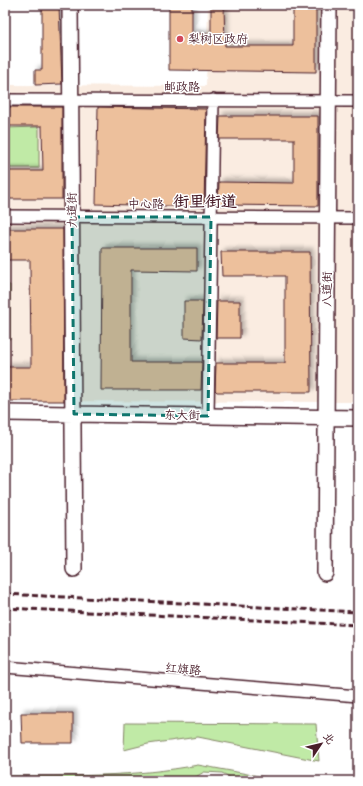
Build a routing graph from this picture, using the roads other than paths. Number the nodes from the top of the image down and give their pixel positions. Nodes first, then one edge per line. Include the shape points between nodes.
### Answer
1 (70, 5) edge
2 (329, 5) edge
3 (5, 100) edge
4 (71, 100) junction
5 (212, 100) junction
6 (328, 101) junction
7 (358, 101) edge
8 (5, 216) edge
9 (72, 217) junction
10 (211, 217) junction
11 (328, 218) junction
12 (358, 218) edge
13 (5, 413) edge
14 (74, 414) junction
15 (208, 416) junction
16 (326, 418) junction
17 (358, 418) edge
18 (74, 569) dead end
19 (325, 573) dead end
20 (5, 667) edge
21 (358, 696) edge

1 - 4 street, 九道街
2 - 6 street, 八道街
3 - 4 street, 邮政路
4 - 5 street, 邮政路
4 - 9 street, 九道街
5 - 6 street, 邮政路
5 - 10 street
6 - 7 street, 邮政路
6 - 11 street, 八道街
8 - 9 street, 中心路
9 - 10 street, 中心路
9 - 14 street, 九道街
10 - 11 street, 中心路
10 - 15 street
11 - 12 street, 中心路
11 - 16 street, 八道街
13 - 14 street, 东大街
14 - 15 street, 东大街
14 - 18 street, 九道街
15 - 16 street, 东大街
16 - 17 street, 东大街
16 - 19 street, 八道街
20 - 21 street, 红旗路

